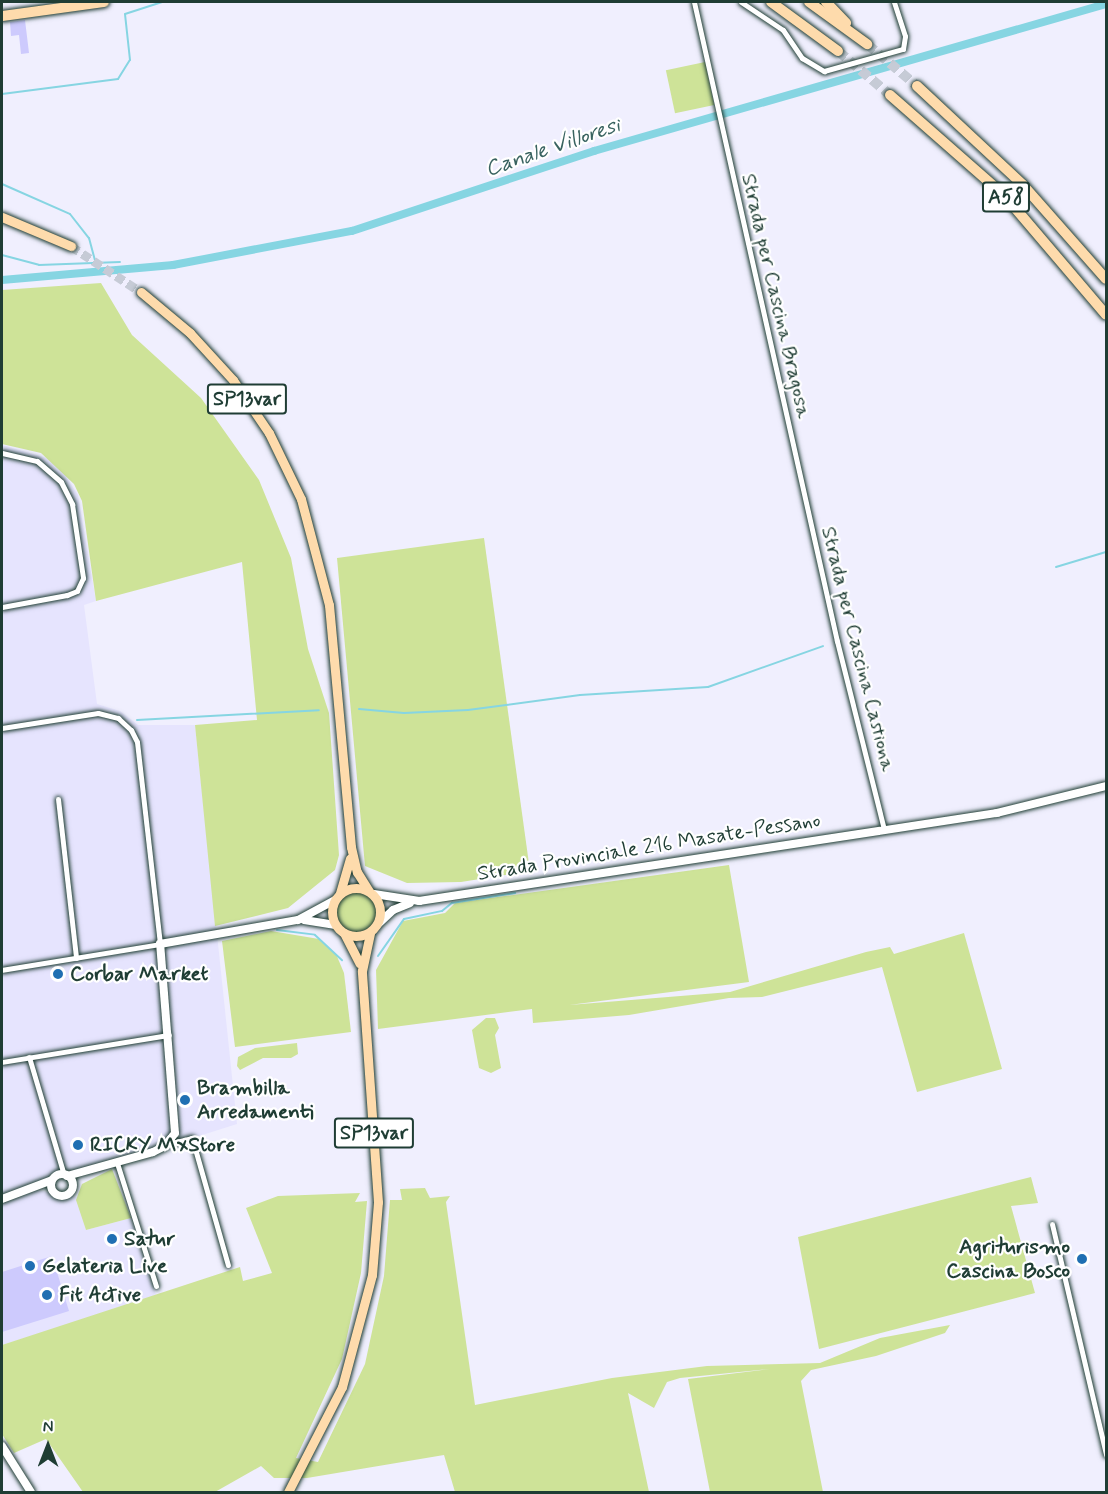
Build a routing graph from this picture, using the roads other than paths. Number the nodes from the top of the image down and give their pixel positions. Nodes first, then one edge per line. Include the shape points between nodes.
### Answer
1 (104, 2) edge
2 (694, 2) edge
3 (741, 2) edge
4 (771, 2) edge
5 (809, 2) edge
6 (825, 2) edge
7 (894, 2) edge
8 (2, 16) edge
9 (838, 51) tunnel mouth
10 (917, 86) tunnel mouth
11 (890, 95) tunnel mouth
12 (2, 218) edge
13 (71, 246) tunnel mouth
14 (1107, 279) edge
15 (141, 292) tunnel mouth
16 (1107, 315) edge
17 (2, 453) edge
18 (800, 477) joint
19 (2, 608) edge
20 (2, 728) edge
21 (1107, 786) edge
22 (58, 799) dead end
23 (884, 829) junction
24 (351, 846) junction
25 (371, 893) junction
26 (338, 896) junction
27 (419, 901) junction
28 (298, 920) junction
29 (374, 928) junction
30 (339, 929) junction
31 (160, 944) junction
32 (76, 958) junction
33 (2, 970) edge
34 (362, 971) junction
35 (169, 1035) junction
36 (28, 1057) junction
37 (2, 1062) edge
38 (168, 1144) junction
39 (117, 1163) junction
40 (59, 1165) junction
41 (87, 1172) junction
42 (66, 1175) junction
43 (53, 1178) junction
44 (72, 1186) junction
45 (29, 1190) junction
46 (54, 1193) junction
47 (2, 1199) edge
48 (1052, 1224) dead end
49 (228, 1265) dead end
50 (156, 1286) dead end
51 (2, 1446) edge
52 (1107, 1455) edge
53 (31, 1492) edge
54 (288, 1492) edge

1 - 8 highway
2 - 18 street, Strada per Cascina Bragosa
3 - 7 street via 783,30 802,58 830,70 903,49 905,36
4 - 9 highway
5 - 6 highway via 867,44
10 - 14 highway, A58 via 1016,178
11 - 16 highway, A58 via 997,188
12 - 13 main road
15 - 24 main road, SP13var via 196,339 239,388 278,449 305,508 329,605
17 - 19 street via 37,461 65,489 72,504 83,578 77,591 67,595
18 - 23 street, Strada per Cascina Castiona
20 - 31 street via 96,713 121,720 137,742
21 - 23 main road, Strada Provinciale 216 Masate-Pessano via 1017,808
22 - 32 street
23 - 27 main road, Strada Provinciale 216 Masate-Pessano
24 - 25 main road, SP13var via 357,872
24 - 26 main road, SP13var
25 - 26 main road via 354,887
25 - 27 main road
25 - 29 main road, SP13var via 381,910
26 - 28 main road
26 - 30 main road, SP13var via 332,913
27 - 29 main road via 393,910
28 - 30 main road
28 - 31 main road
29 - 30 main road via 358,936
29 - 34 main road, SP13var
30 - 34 main road, SP13var via 355,948
31 - 32 street
31 - 35 main road
32 - 33 street
34 - 54 main road, SP13var via 378,1202 372,1275 342,1387
35 - 36 street
35 - 38 main road via 177,1127
36 - 37 street
36 - 40 street
38 - 39 main road
38 - 49 street via 192,1138
39 - 41 main road
39 - 50 street
40 - 42 street
40 - 43 street
41 - 42 main road
41 - 44 main road
42 - 43 main road
42 - 44 main road
43 - 45 main road
43 - 46 main road
44 - 46 main road via 65,1195
45 - 46 main road
45 - 47 main road
48 - 52 street
51 - 53 main road

